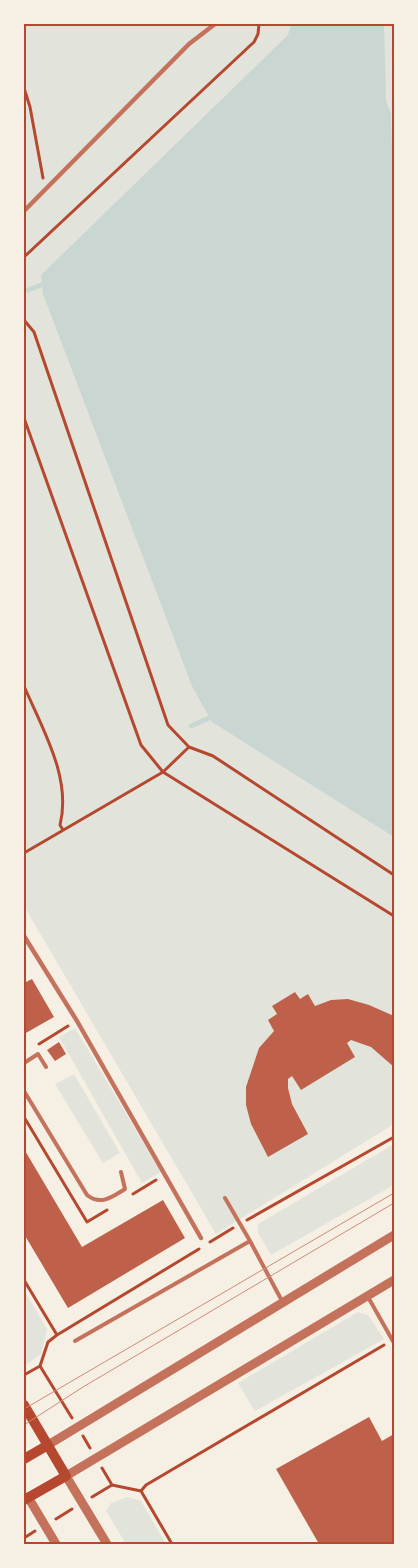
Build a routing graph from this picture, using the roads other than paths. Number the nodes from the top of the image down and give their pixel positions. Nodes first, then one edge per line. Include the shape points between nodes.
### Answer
1 (215, 24) edge
2 (24, 211) edge
3 (24, 936) edge
4 (24, 1063) edge
5 (46, 1067) dead end
6 (24, 1091) edge
7 (121, 1172) dead end
8 (225, 1198) dead end
9 (394, 1235) edge
10 (201, 1238) dead end
11 (250, 1241) junction
12 (394, 1280) edge
13 (367, 1296) junction
14 (282, 1301) junction
15 (76, 1341) dead end
16 (393, 1341) edge
17 (24, 1405) edge
18 (48, 1444) junction
19 (24, 1459) edge
20 (66, 1476) junction
21 (25, 1495) edge
22 (56, 1544) edge
23 (107, 1544) edge

1 - 2 street via 189,44
3 - 10 street via 77,1021
4 - 5 lane via 38,1054
6 - 7 lane via 86,1195 93,1200 104,1201 125,1189
8 - 11 lane
9 - 14 street
11 - 14 lane
11 - 15 lane
12 - 13 street
13 - 16 lane
13 - 20 street
14 - 18 street
17 - 18 main road
18 - 19 main road
18 - 20 main road
20 - 21 main road
20 - 23 street
21 - 22 street

